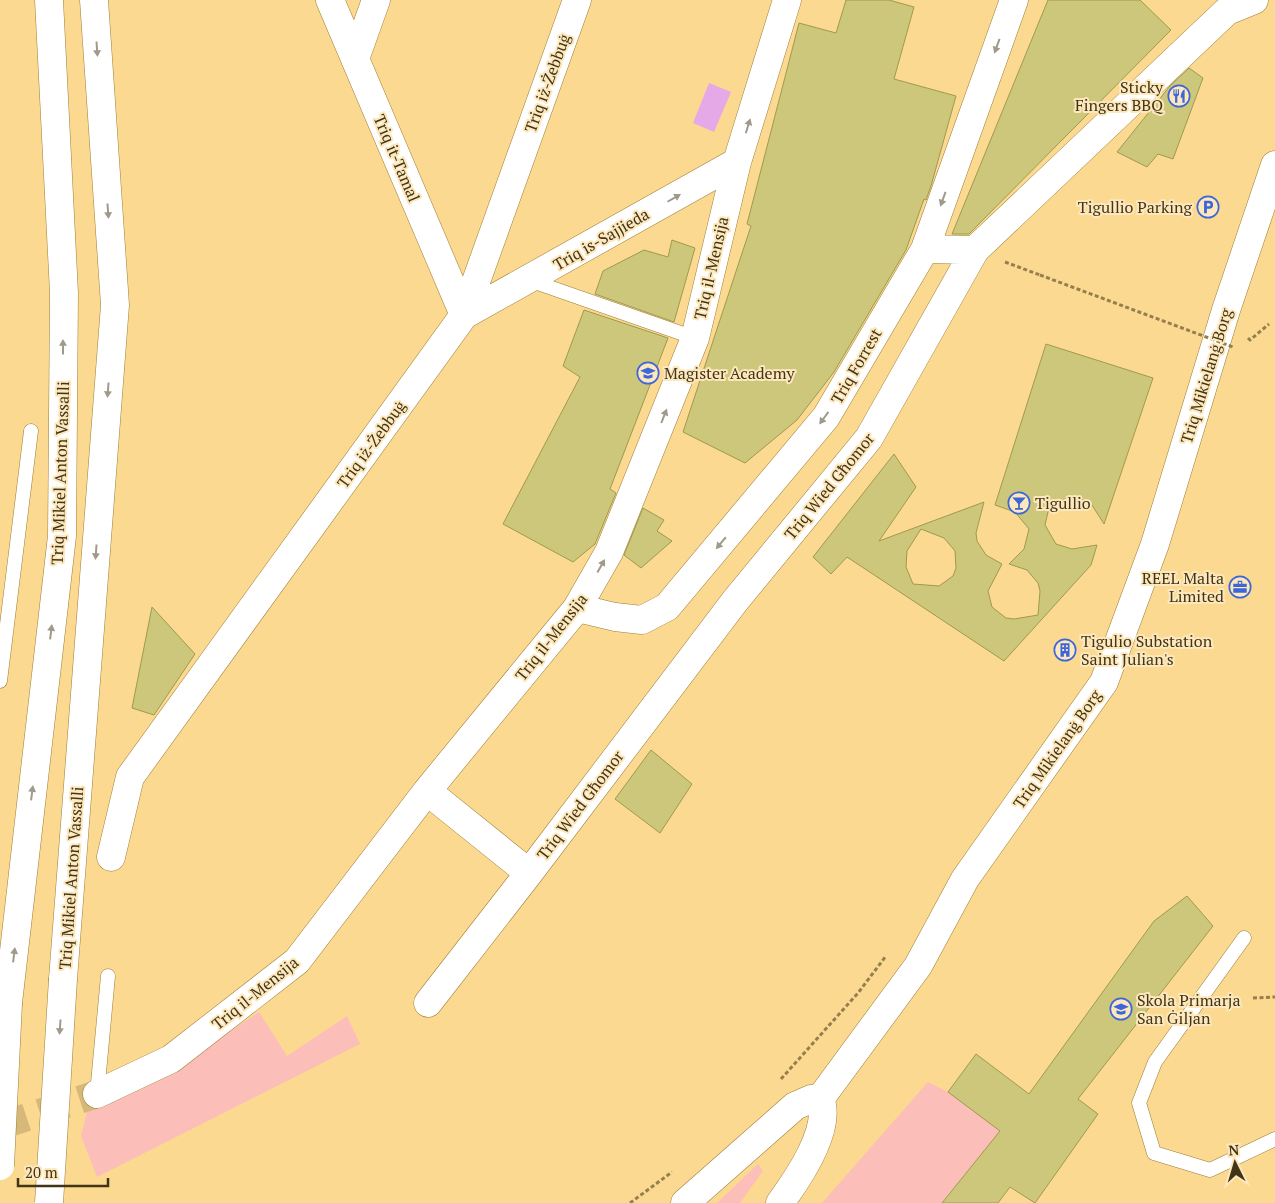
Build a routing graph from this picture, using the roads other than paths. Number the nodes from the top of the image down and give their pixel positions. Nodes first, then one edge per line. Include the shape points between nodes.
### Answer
1 (49, 0) edge
2 (94, 0) edge
3 (330, 0) edge
4 (376, 0) edge
5 (577, 0) edge
6 (787, 0) edge
7 (1014, 0) edge
8 (1254, 0) edge
9 (355, 59) junction
10 (737, 162) junction
11 (1275, 165) edge
12 (925, 249) junction
13 (975, 250) junction
14 (529, 280) junction
15 (464, 315) junction
16 (695, 338) junction
17 (31, 431) dead end
18 (577, 608) junction
19 (0, 681) edge
20 (427, 791) junction
21 (111, 857) dead end
22 (530, 873) junction
23 (1244, 938) dead end
24 (108, 976) dead end
25 (428, 1003) dead end
26 (97, 1094) joint
27 (820, 1100) junction
28 (1275, 1139) edge
29 (0, 1166) edge
30 (49, 1203) edge
31 (685, 1203) edge
32 (780, 1203) edge

29 -> 1 main road, Triq Mikiel Anton Vassalli, bridge via 8,1003 62,536 64,293
2 -> 30 main road, Triq Mikiel Anton Vassalli, bridge via 115,305
3 - 9 main road, Triq it-Tamal
4 - 9 main road
5 - 15 main road, Triq iż-Żebbuġ
10 -> 6 main road, Triq il-Mensija
7 -> 12 main road, Triq Forrest
8 - 13 main road, Triq Wied Għomor via 1227,11
9 - 15 main road, Triq it-Tamal
14 -> 10 main road, Triq is-Sajjieda
10 - 16 main road, Triq il-Mensija
11 - 27 main road, Triq Mikielanġ Borg via 1232,292 1155,544 1104,682 965,879 918,966
12 - 13 main road
12 -> 18 main road, Triq Forrest via 826,417 667,607 642,620
13 - 22 main road, Triq Wied Għomor via 870,438 735,601
14 - 15 main road, Triq is-Sajjieda
14 - 16 lane
15 - 21 main road, Triq iż-Żebbuġ via 130,777
18 -> 16 main road, Triq il-Mensija via 609,552
17 - 19 lane
18 - 20 main road, Triq il-Mensija
20 - 22 main road
20 - 26 main road, Triq il-Mensija via 298,961 171,1059
22 - 25 main road, Triq Wied Għomor
23 - 28 lane via 1155,1062 1139,1103 1154,1153 1210,1170
24 - 26 lane
27 - 31 main road via 811,1099 795,1106
27 - 32 main road via 824,1108 823,1126

